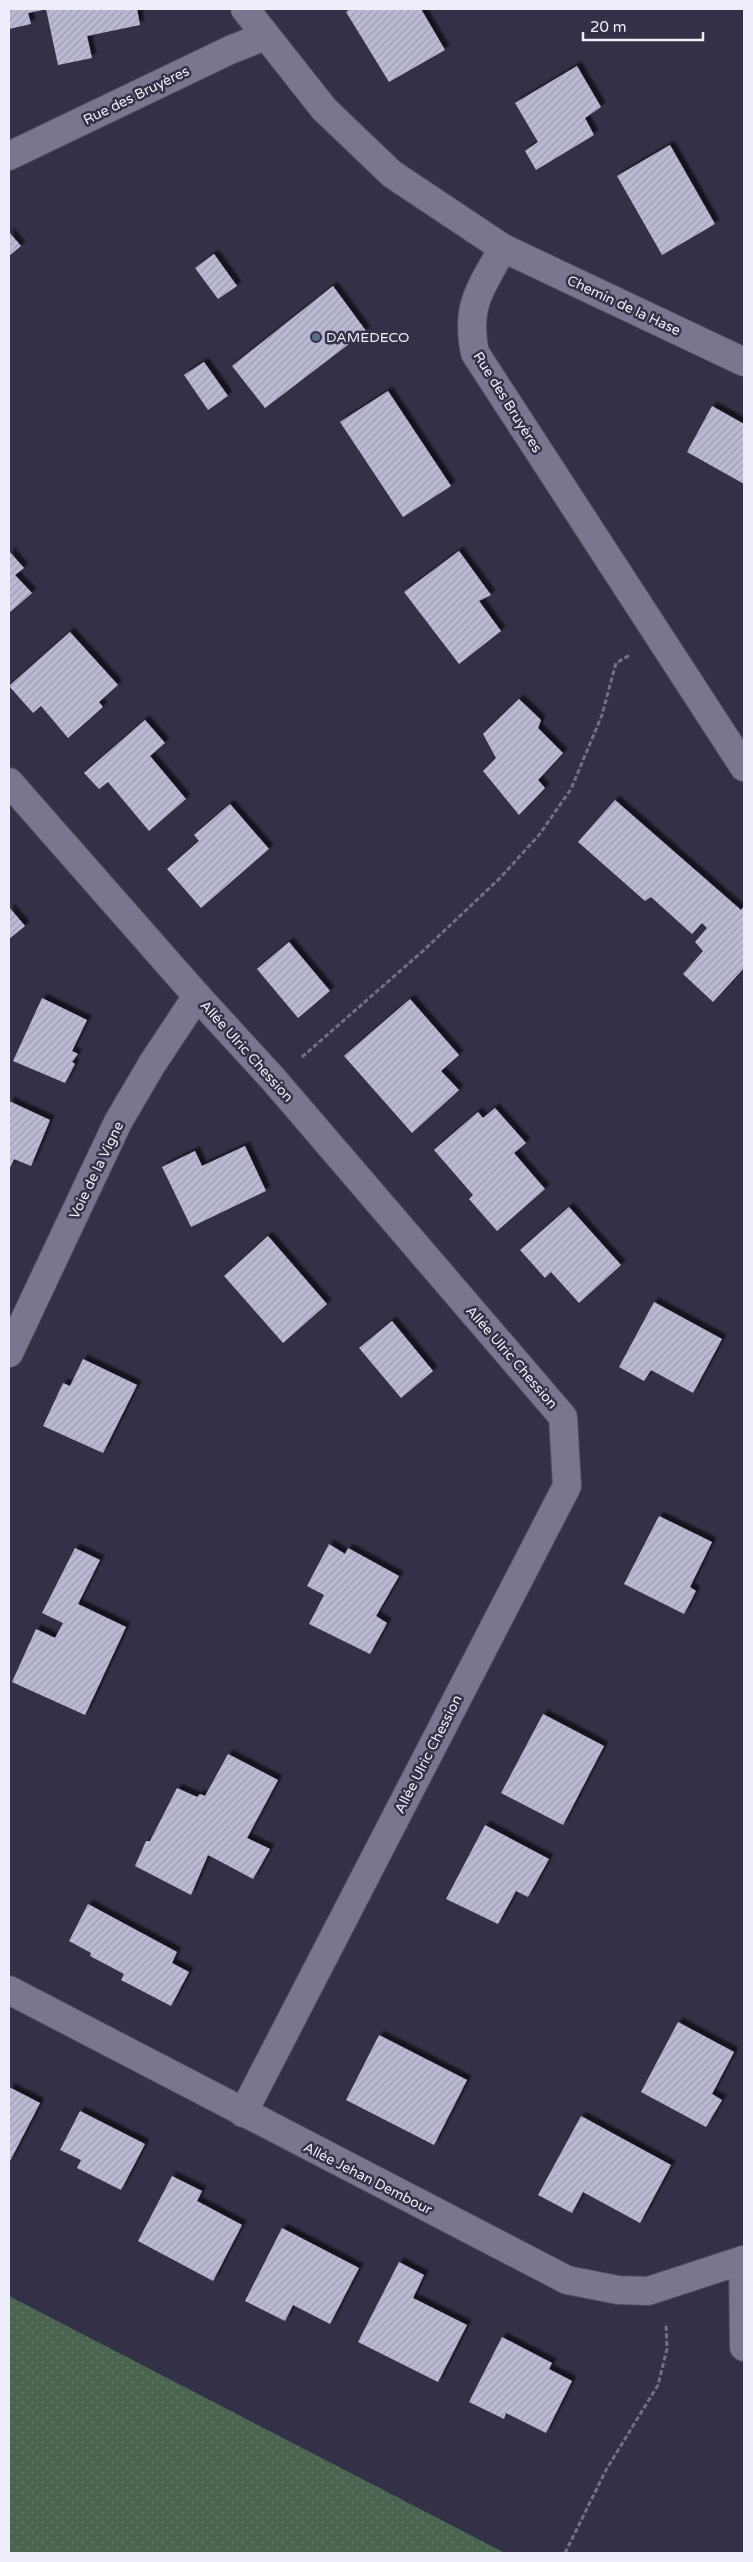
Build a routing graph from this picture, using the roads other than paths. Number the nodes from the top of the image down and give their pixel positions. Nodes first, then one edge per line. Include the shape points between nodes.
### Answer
1 (245, 9) edge
2 (265, 36) junction
3 (9, 156) edge
4 (503, 248) junction
5 (744, 362) edge
6 (744, 767) edge
7 (9, 782) edge
8 (197, 996) junction
9 (9, 1353) edge
10 (9, 1990) edge
11 (242, 2113) junction
12 (744, 2259) edge
13 (744, 2347) edge

1 - 2 street
2 - 3 street, Rue des Bruyères
2 - 4 street via 324,109 392,174
4 - 5 street, Chemin de la Hase
4 - 6 street, Rue des Bruyères via 473,308 470,329 475,353
7 - 8 street, Allée Ulric Chession
8 - 9 street, Voie de la Vigne via 118,1122
8 - 11 street, Allée Ulric Chession via 274,1080 563,1417 567,1486
10 - 11 street, Allée Jehan Dembour
11 - 12 street, Allée Jehan Dembour via 567,2280 618,2290 648,2291
12 - 13 street

